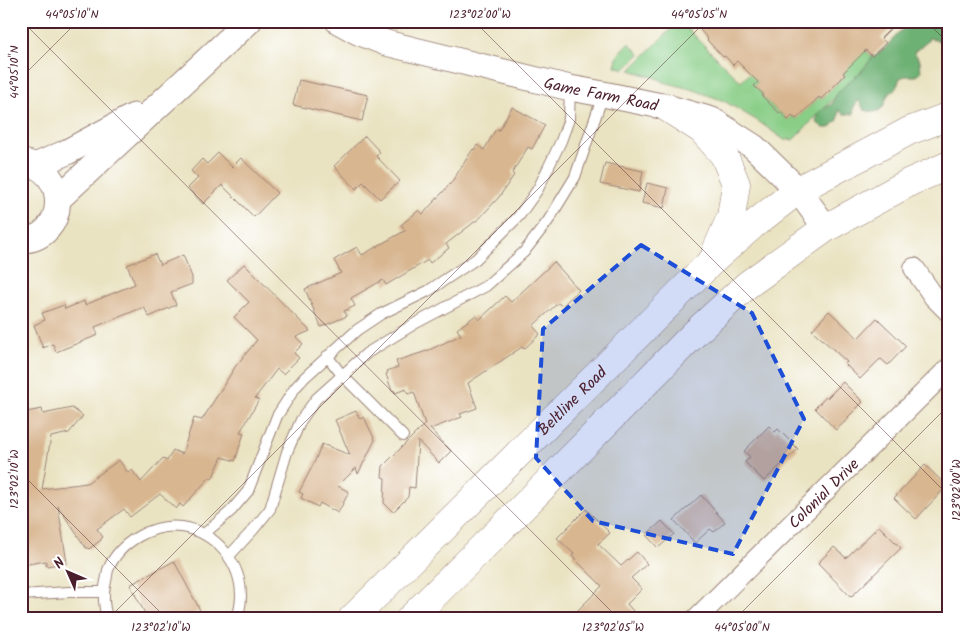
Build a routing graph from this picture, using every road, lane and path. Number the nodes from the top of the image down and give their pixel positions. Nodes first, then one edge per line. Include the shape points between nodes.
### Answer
1 (249, 21) edge
2 (338, 21) edge
3 (570, 88) junction
4 (603, 94) junction
5 (171, 95) junction
6 (666, 107) junction
7 (949, 116) edge
8 (28, 164) edge
9 (949, 165) edge
10 (798, 190) junction
11 (58, 199) junction
12 (826, 228) junction
13 (21, 240) edge
14 (710, 263) junction
15 (914, 268) dead end
16 (949, 312) edge
17 (327, 356) junction
18 (949, 368) edge
19 (342, 375) junction
20 (403, 436) dead end
21 (204, 534) junction
22 (229, 556) junction
23 (103, 592) junction
24 (21, 595) edge
25 (108, 619) edge
26 (238, 619) edge
27 (352, 619) edge
28 (410, 619) edge
29 (696, 619) edge

1 - 5 street
2 - 3 street, Game Farm Road via 386,43
3 - 4 street, Game Farm Road
3 - 17 lane via 569,120 561,141 538,189 519,216 476,259 428,291 381,314
4 - 6 street, Game Farm Road
4 - 19 lane via 575,177 524,252 486,286 366,353
5 - 8 street via 67,152
5 - 11 street
6 - 10 street, Game Farm Road via 712,120 754,147
6 - 14 main road via 702,130 724,155 736,184 732,217
7 - 10 main road, Beltline Road via 909,131
8 - 11 street via 47,174 55,185
9 - 12 main road via 910,182
10 - 12 street, Game Farm Road
10 - 14 main road, Beltline Road
11 - 13 street via 53,221 46,230 36,237
12 - 28 main road via 747,285 696,332
14 - 27 main road, Beltline Road
15 - 16 street
17 - 19 lane
17 - 21 lane via 295,388 277,416 248,491
18 - 29 street, Colonial Drive
19 - 20 lane
19 - 22 lane via 316,399 301,420 287,452 270,509
21 - 22 lane
21 - 23 lane via 182,527 159,528 138,536 120,550 108,570
22 - 26 lane via 239,576 242,597
23 - 24 lane
23 - 25 lane

